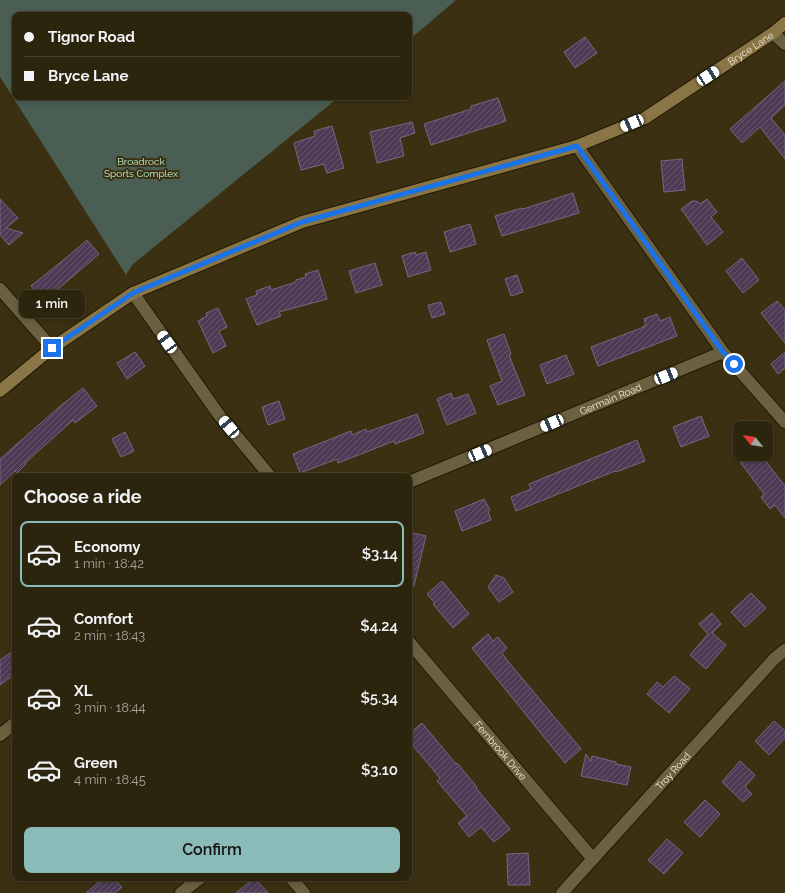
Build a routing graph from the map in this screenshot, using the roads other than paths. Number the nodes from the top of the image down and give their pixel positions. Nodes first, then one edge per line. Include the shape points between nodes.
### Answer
1 (785, 23) edge
2 (773, 33) junction
3 (785, 44) edge
4 (577, 146) junction
5 (0, 289) edge
6 (133, 293) junction
7 (52, 348) junction
8 (723, 352) junction
9 (0, 391) edge
10 (785, 422) edge
11 (267, 473) edge
12 (412, 481) edge
13 (412, 646) edge
14 (785, 650) edge
15 (12, 725) edge
16 (0, 735) edge
17 (593, 859) junction
18 (196, 881) edge
19 (294, 881) edge
20 (181, 893) edge
21 (304, 893) edge
22 (562, 893) edge

1 - 2 street, Bryce Lane
2 - 3 street
2 - 4 street, Bryce Lane via 645,118
4 - 6 street, Bryce Lane via 302,222
4 - 8 street
5 - 7 street
6 - 7 street, Bryce Lane
6 - 11 street via 218,415
7 - 9 street, Bryce Lane
8 - 10 street
8 - 12 street, Germain Road
13 - 17 street, Fernbrook Drive
14 - 17 street, Troy Road via 774,659
15 - 16 street
17 - 22 street, Troy Road
18 - 20 street
19 - 21 street

